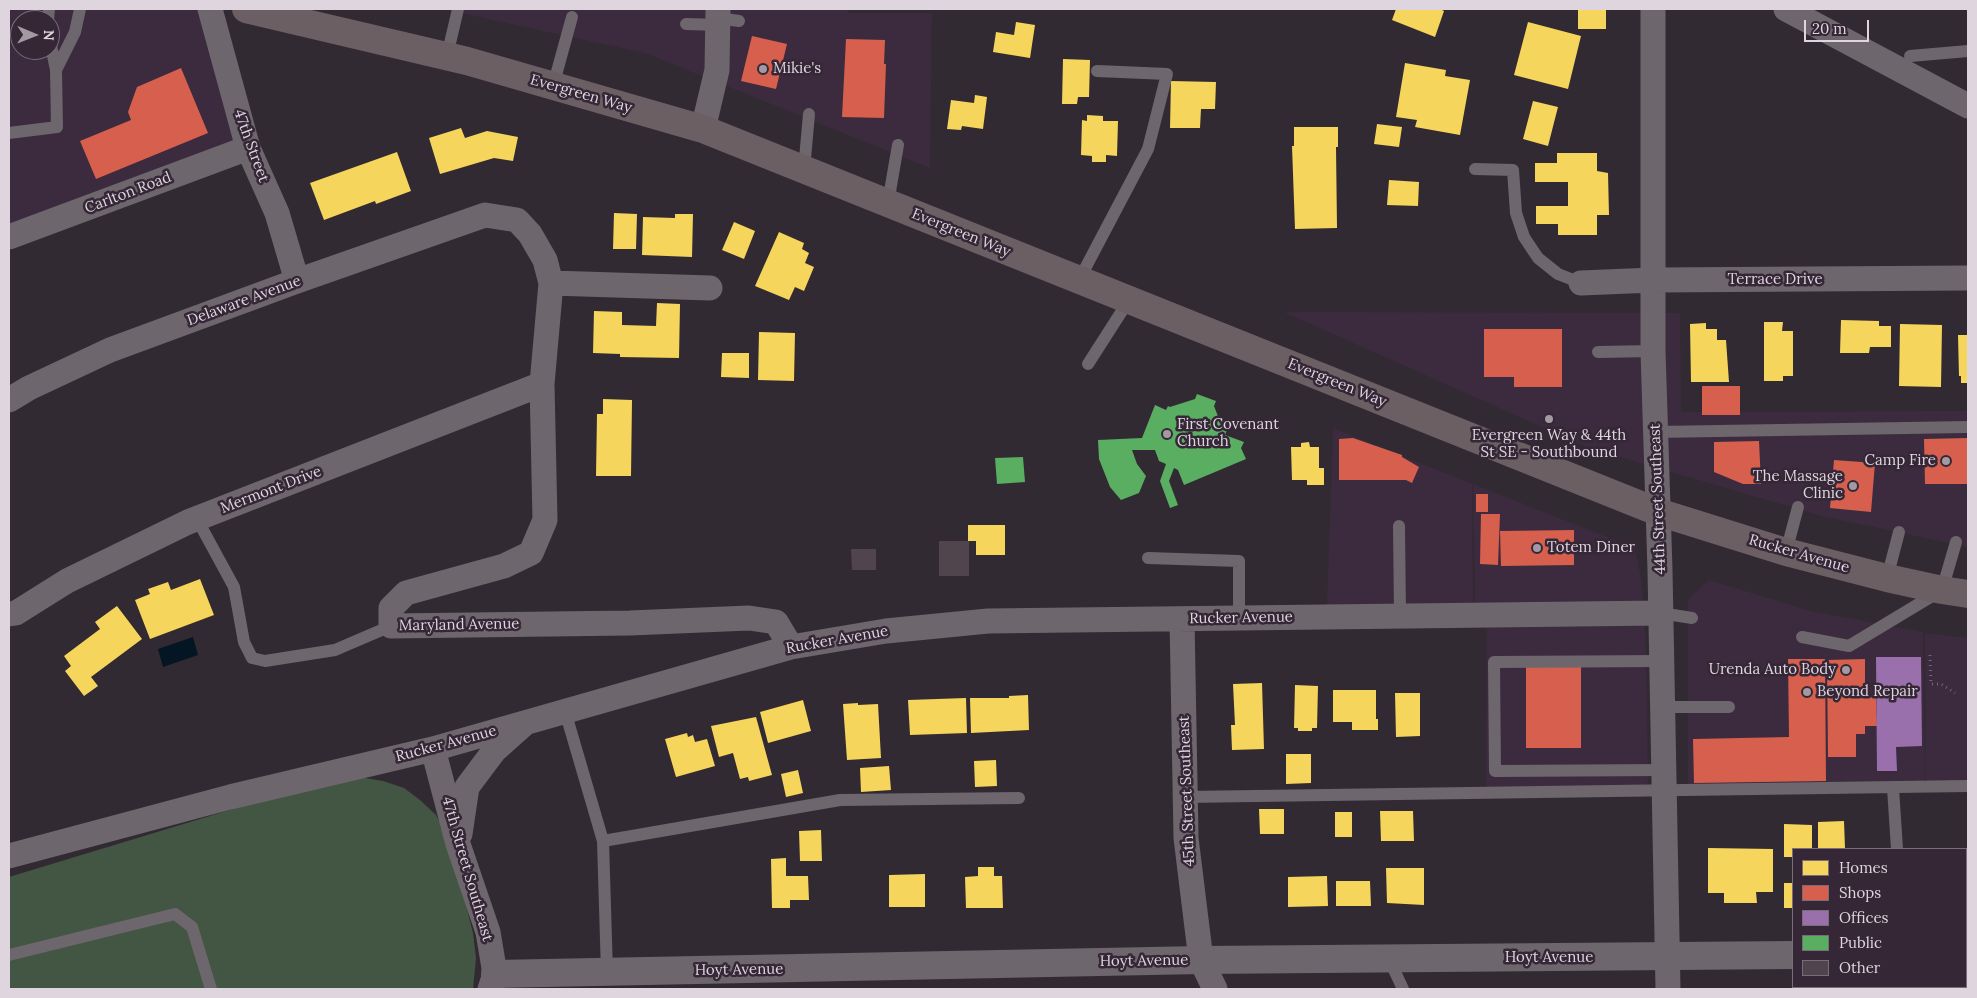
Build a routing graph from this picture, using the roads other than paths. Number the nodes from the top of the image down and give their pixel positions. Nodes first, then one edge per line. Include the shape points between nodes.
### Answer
1 (80, 9) edge
2 (210, 9) edge
3 (246, 9) edge
4 (458, 9) edge
5 (1654, 9) edge
6 (1786, 9) edge
7 (572, 17) dead end
8 (723, 18) edge
9 (686, 24) dead end
10 (1968, 51) edge
11 (447, 56) junction
12 (1909, 59) junction
13 (54, 60) edge
14 (56, 70) junction
15 (1097, 71) dead end
16 (553, 86) junction
17 (1968, 106) edge
18 (809, 114) dead end
19 (702, 129) junction
20 (9, 132) edge
21 (898, 146) dead end
22 (248, 148) junction
23 (1475, 169) dead end
24 (804, 170) junction
25 (888, 203) junction
26 (486, 215) joint
27 (9, 238) edge
28 (1968, 278) edge
29 (1079, 280) junction
30 (1653, 280) junction
31 (297, 282) junction
32 (551, 283) junction
33 (1581, 283) joint
34 (710, 288) dead end
35 (1129, 300) junction
36 (1653, 351) junction
37 (1598, 352) dead end
38 (1088, 364) dead end
39 (542, 384) junction
40 (9, 400) edge
41 (1968, 427) edge
42 (1656, 432) junction
43 (1798, 507) dead end
44 (1658, 512) junction
45 (198, 518) junction
46 (1399, 526) dead end
47 (1899, 532) dead end
48 (1956, 542) dead end
49 (1786, 552) junction
50 (1148, 558) dead end
51 (1887, 578) junction
52 (1955, 592) edge
53 (9, 614) edge
54 (1660, 614) junction
55 (1400, 616) junction
56 (1239, 618) junction
57 (1692, 618) dead end
58 (1182, 619) junction
59 (391, 626) junction
60 (1802, 637) dead end
61 (791, 647) junction
62 (1662, 661) junction
63 (1663, 707) junction
64 (1729, 707) dead end
65 (565, 711) junction
66 (526, 722) junction
67 (433, 749) junction
68 (1664, 781) junction
69 (1960, 783) edge
70 (1893, 788) junction
71 (1185, 797) junction
72 (1019, 798) dead end
73 (603, 841) junction
74 (458, 844) junction
75 (1897, 848) edge
76 (9, 856) edge
77 (9, 955) edge
78 (1792, 955) edge
79 (1668, 957) junction
80 (1389, 959) junction
81 (1201, 960) junction
82 (607, 973) junction
83 (492, 982) edge
84 (211, 989) edge
85 (1215, 989) edge
86 (1403, 989) edge
87 (1668, 989) edge

1 - 14 lane via 75,32
2 - 22 street, 47th Street
3 - 11 main road, Evergreen Way
4 - 11 lane
5 - 30 street, 44th Street Southeast
6 - 12 street
7 - 16 lane
8 - 9 lane
8 - 19 street via 717,70
10 - 12 lane
11 - 16 main road, Evergreen Way
12 - 17 street
13 - 14 lane
14 - 20 lane via 57,127
15 - 29 lane via 1167,74 1148,149
16 - 19 main road, Evergreen Way
18 - 24 lane
19 - 24 main road, Evergreen Way
21 - 25 lane
22 - 27 street, Carlton Road
22 - 31 street, 47th Street via 277,213
23 - 33 lane via 1513,170 1516,213 1524,237 1538,258 1558,274
24 - 25 main road, Evergreen Way
25 - 29 main road, Evergreen Way
26 - 31 street, Delaware Avenue
26 - 32 street, Maryland Avenue via 517,220 530,234 545,260
28 - 30 street, Terrace Drive
29 - 35 main road, Evergreen Way
30 - 33 street, Terrace Drive
30 - 36 street, 44th Street Southeast
31 - 40 street, Delaware Avenue via 110,350
32 - 34 street
32 - 39 street, Maryland Avenue
35 - 38 lane
35 - 44 main road, Evergreen Way
36 - 37 lane
36 - 42 street, 44th Street Southeast
39 - 45 street, Mermont Drive
39 - 59 street, Maryland Avenue via 545,520 531,553 504,566 406,592 391,608
41 - 42 lane
42 - 44 street, 44th Street Southeast
43 - 49 lane
44 - 49 main road, Rucker Avenue
44 - 54 street, 44th Street Southeast
45 - 53 street, Mermont Drive via 67,581 16,613
45 - 59 lane via 234,587 244,642 252,658 265,661 336,650
46 - 55 lane
47 - 51 lane
48 - 52 lane
49 - 51 main road, Rucker Avenue
50 - 56 lane via 1239,561
51 - 52 main road, Rucker Avenue
52 - 60 lane via 1849,646
54 - 55 street, Rucker Avenue
54 - 57 lane, Rucker Avenue
54 - 62 street, 44th Street Southeast
55 - 56 street, Rucker Avenue
56 - 58 street, Rucker Avenue
58 - 61 street, Rucker Avenue via 988,622 886,630
58 - 71 street, 45th Street Southeast
59 - 61 street, Maryland Avenue via 749,618 776,622
61 - 65 street, Rucker Avenue
62 - 63 street, 44th Street Southeast
62 - 68 lane via 1494,662 1495,771
63 - 64 lane
63 - 68 street, 44th Street Southeast
65 - 66 street, Rucker Avenue
65 - 73 lane
66 - 67 street, Rucker Avenue
66 - 74 street via 494,751 467,787
67 - 74 street, 47th Street Southeast
67 - 76 street, Rucker Avenue via 230,797
68 - 70 lane
68 - 71 lane
68 - 79 street, 44th Street Southeast
69 - 70 lane
70 - 75 lane
71 - 81 street, 45th Street Southeast via 1186,838
72 - 73 lane via 840,800
73 - 82 lane
74 - 83 street, 47th Street Southeast via 488,932
77 - 84 lane via 175,914 192,927
78 - 79 street, Hoyt Avenue
79 - 80 street, Hoyt Avenue
79 - 87 street, 44th Street Southeast
80 - 81 street, Hoyt Avenue
80 - 86 lane
81 - 82 street, Hoyt Avenue
81 - 85 street, 45th Street Southeast
82 - 83 street, Hoyt Avenue

